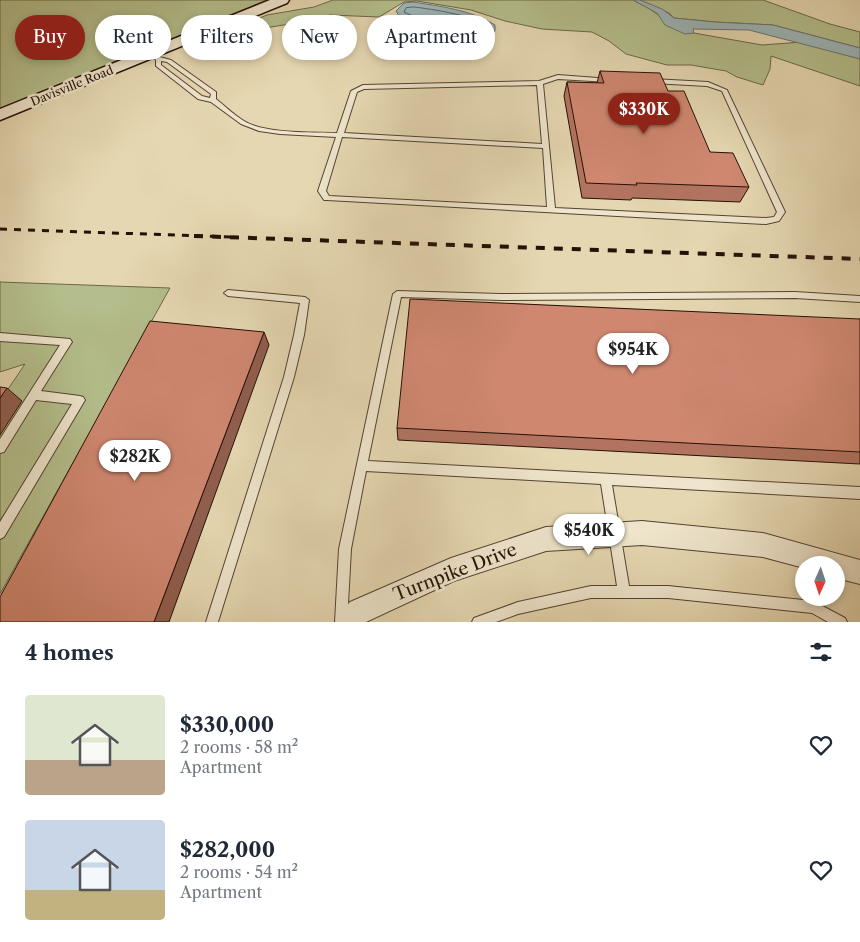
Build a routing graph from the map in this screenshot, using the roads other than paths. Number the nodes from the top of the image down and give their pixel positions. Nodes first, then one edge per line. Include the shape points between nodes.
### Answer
1 (276, 3) edge
2 (171, 49) edge
3 (144, 60) edge
4 (156, 60) edge
5 (169, 60) edge
6 (618, 80) edge
7 (648, 81) edge
8 (540, 83) junction
9 (212, 100) junction
10 (0, 115) edge
11 (340, 136) junction
12 (546, 146) junction
13 (551, 210) junction
14 (228, 293) dead end
15 (860, 299) edge
16 (0, 337) edge
17 (34, 395) junction
18 (0, 448) edge
19 (361, 466) junction
20 (606, 479) junction
21 (860, 493) edge
22 (0, 533) edge
23 (614, 535) junction
24 (803, 556) edge
25 (845, 568) edge
26 (860, 572) edge
27 (624, 592) junction
28 (212, 622) edge
29 (341, 622) edge
30 (349, 622) edge
31 (478, 622) edge
32 (841, 622) edge

1 - 2 street, Davisville Road
3 - 10 street, Davisville Road
4 - 9 lane via 158,65 200,98
5 - 9 lane via 214,93
6 - 8 lane via 558,77
7 - 13 lane via 708,84 724,90 781,212 776,219
8 - 11 lane via 363,87 354,91
8 - 12 lane
9 - 11 lane via 243,123 259,129
11 - 12 lane
11 - 13 lane via 322,191 327,198
12 - 13 lane
14 - 28 lane via 305,300 289,377
15 - 19 lane via 795,295 501,297 397,294
16 - 17 lane via 67,342
17 - 18 lane
17 - 22 lane via 80,400
19 - 20 lane
19 - 29 lane via 345,549
20 - 21 lane
20 - 23 lane
23 - 24 street, Turnpike Drive via 642,533 763,545
23 - 27 lane
23 - 30 street, Turnpike Drive via 546,539 529,544 451,570 359,611
25 - 26 street, Turnpike Drive
27 - 31 lane via 591,592 518,608
27 - 32 lane via 668,592 813,607

